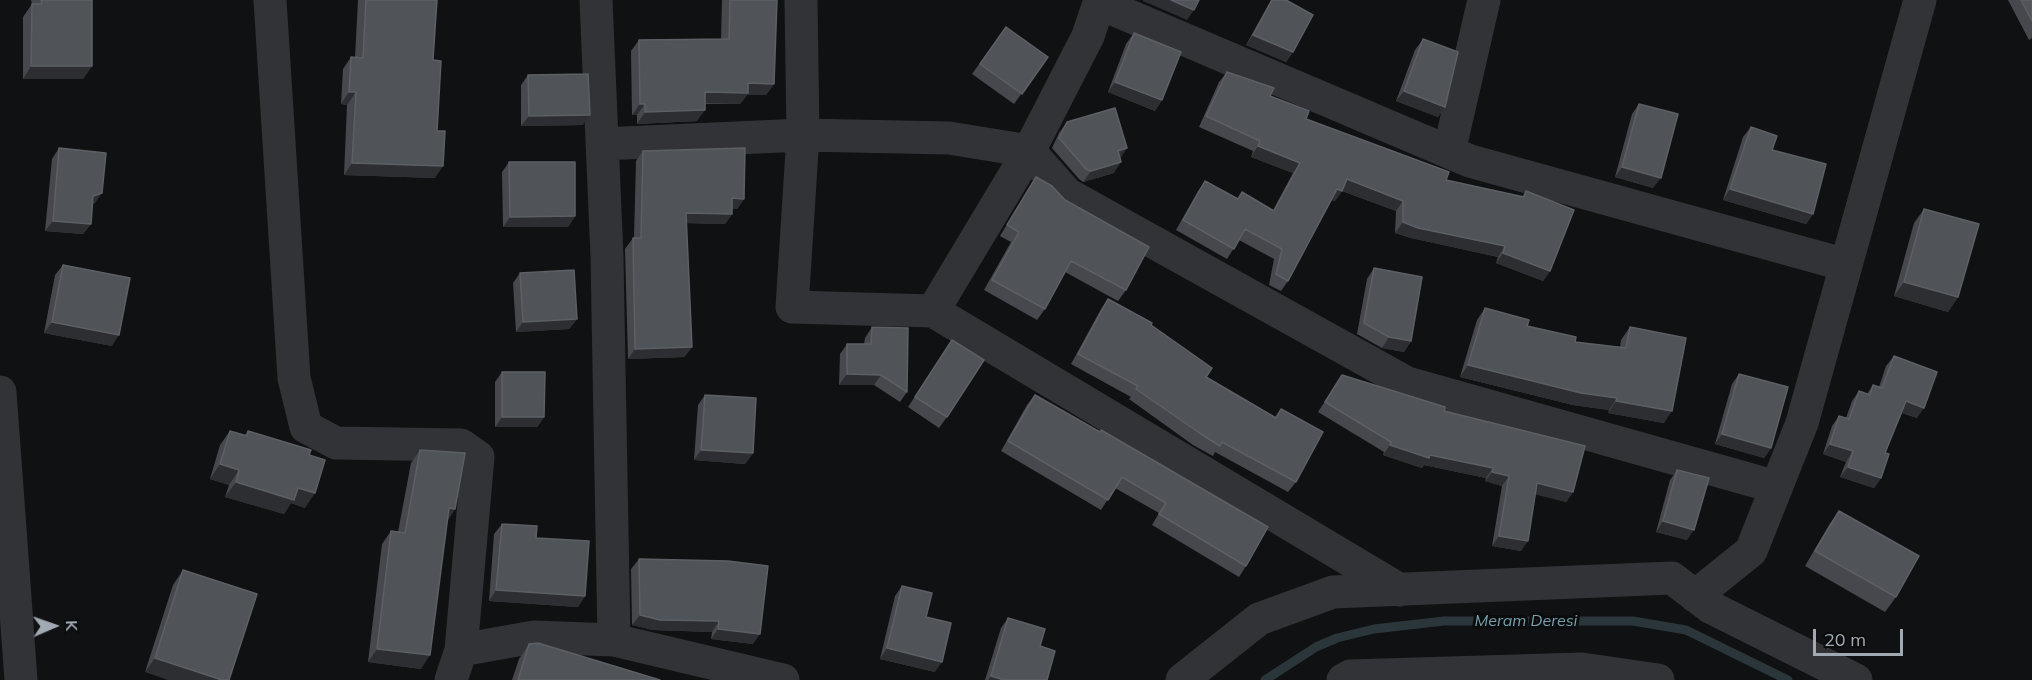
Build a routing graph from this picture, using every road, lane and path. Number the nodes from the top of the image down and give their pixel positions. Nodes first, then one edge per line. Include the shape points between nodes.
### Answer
1 (270, 0) edge
2 (596, 0) edge
3 (801, 0) edge
4 (1484, 0) edge
5 (1920, 0) edge
6 (1099, 2) edge
7 (803, 135) junction
8 (602, 144) junction
9 (1029, 151) junction
10 (1449, 152) junction
11 (1846, 265) junction
12 (933, 311) junction
13 (0, 392) edge
14 (1776, 487) junction
15 (1400, 590) junction
16 (1695, 596) junction
17 (614, 640) junction
18 (456, 665) edge
19 (1581, 674) edge
20 (21, 680) edge
21 (783, 680) edge
22 (1182, 680) edge
23 (1343, 680) edge
24 (1658, 680) edge
25 (1856, 680) edge

1 - 18 street via 294,378 306,427 336,442 461,444 478,457
2 - 8 street
3 - 7 street
4 - 10 street
5 - 11 street
6 - 9 street via 1088,36
6 - 10 street
7 - 8 street
7 - 9 street via 949,138
7 - 12 street via 792,307
8 - 17 street
9 - 12 street
9 - 14 street via 1067,194 1407,383
10 - 11 street
11 - 14 street via 1802,423
12 - 15 street
13 - 20 street
14 - 16 street via 1751,551
15 - 16 street via 1672,578
15 - 22 street via 1333,592 1259,619
16 - 25 street
17 - 18 street via 534,637
17 - 21 street
19 - 23 street via 1350,676
19 - 24 street

